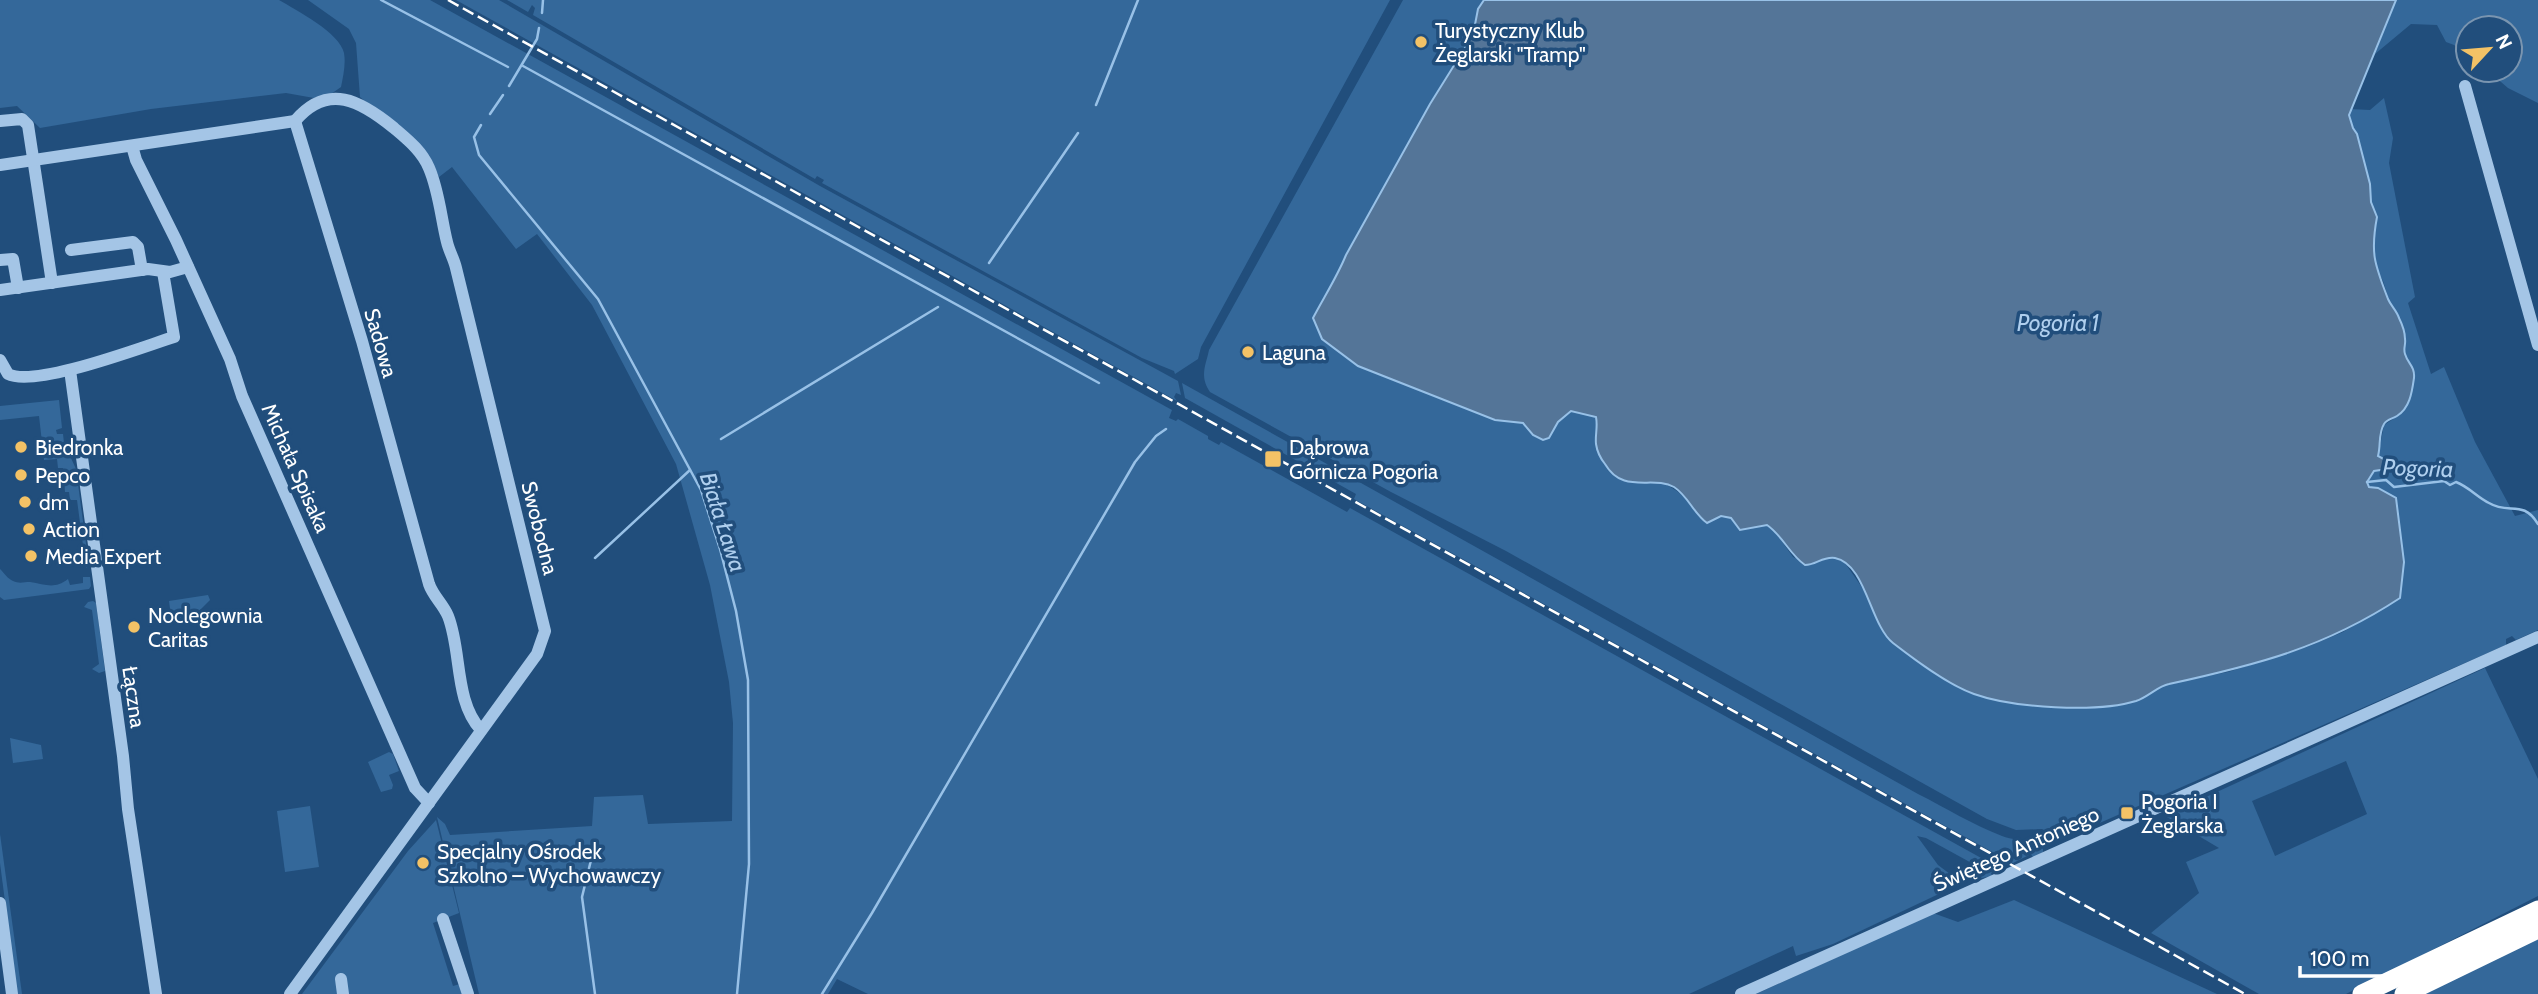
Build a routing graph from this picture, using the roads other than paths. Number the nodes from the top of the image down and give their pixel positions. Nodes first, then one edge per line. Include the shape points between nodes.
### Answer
1 (2465, 86) dead end
2 (0, 121) edge
3 (295, 121) junction
4 (132, 146) junction
5 (34, 160) junction
6 (0, 165) edge
7 (71, 250) dead end
8 (0, 260) edge
9 (188, 267) junction
10 (142, 270) junction
11 (163, 272) junction
12 (52, 283) junction
13 (18, 288) junction
14 (0, 290) edge
15 (2538, 345) edge
16 (0, 360) edge
17 (70, 370) junction
18 (2538, 637) edge
19 (481, 730) junction
20 (429, 803) junction
21 (0, 902) edge
22 (2538, 910) edge
23 (443, 919) dead end
24 (2538, 929) edge
25 (341, 979) dead end
26 (12, 994) edge
27 (156, 994) edge
28 (290, 994) edge
29 (343, 994) edge
30 (468, 994) edge
31 (1741, 994) edge
32 (2362, 994) edge
33 (2404, 994) edge

1 - 15 street
2 - 5 street via 27,122
3 - 4 street
3 - 19 street, Sadowa via 429,584 449,618 467,703
3 - 19 street, Swobodna via 309,107 328,100 361,105 415,146 432,175 545,628 537,654
4 - 5 street
4 - 9 street, Michała Spisaka
5 - 6 street
5 - 12 street
7 - 10 street via 133,242
8 - 13 street via 13,258
9 - 11 street
9 - 20 street, Michała Spisaka via 416,790
10 - 11 street
10 - 12 street
11 - 17 street via 174,337
12 - 13 street
13 - 14 street
16 - 17 street via 16,378
17 - 27 street, Łączna
18 - 31 street, Świętego Antoniego
19 - 20 street, Swobodna
20 - 28 street, Swobodna
21 - 26 street
22 - 32 highway
23 - 30 street
24 - 33 highway
25 - 29 street

